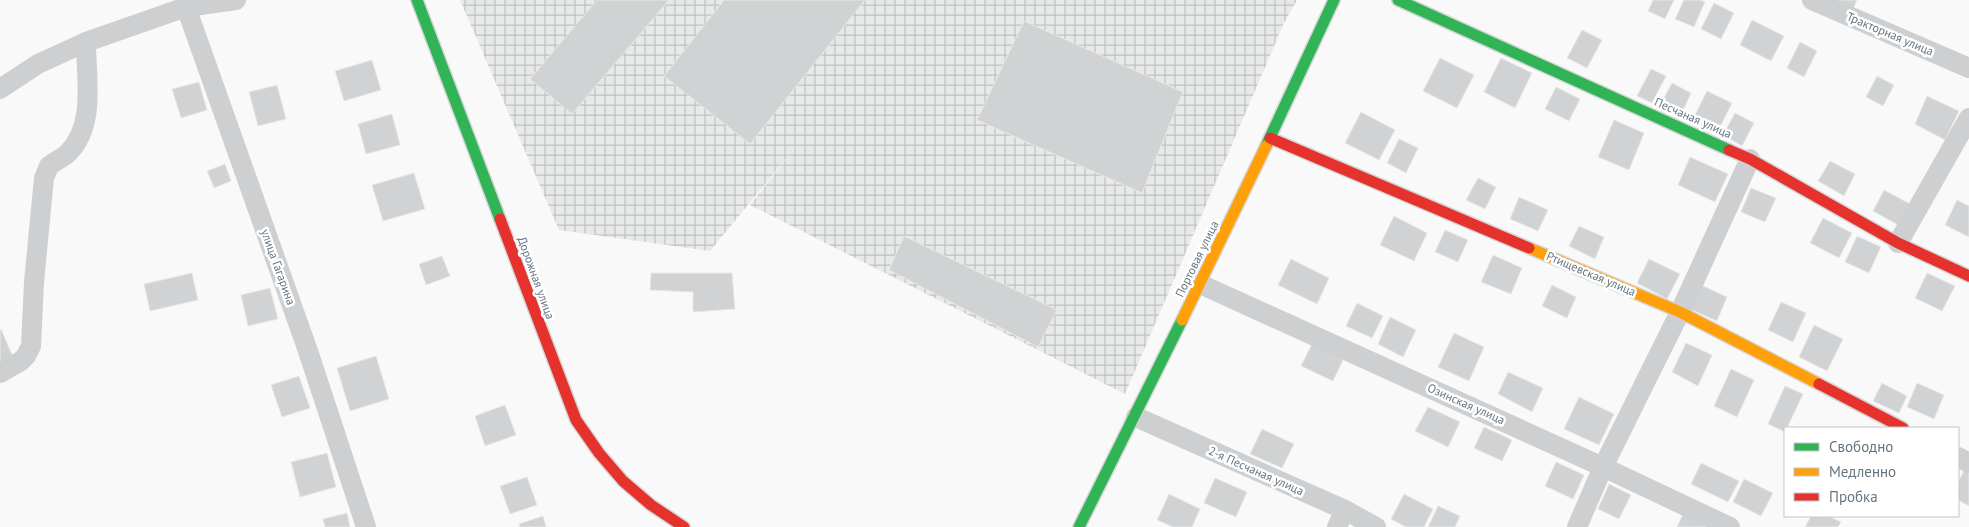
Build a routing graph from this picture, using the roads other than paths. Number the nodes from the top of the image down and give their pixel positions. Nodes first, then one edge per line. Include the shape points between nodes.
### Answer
1 (236, 0) edge
2 (417, 0) edge
3 (1334, 0) edge
4 (1398, 0) edge
5 (1812, 0) edge
6 (186, 8) junction
7 (86, 42) junction
8 (1969, 68) edge
9 (0, 89) edge
10 (1969, 118) edge
11 (1270, 138) junction
12 (1750, 160) junction
13 (1898, 243) junction
14 (1969, 276) edge
15 (1200, 284) junction
16 (1680, 312) junction
17 (0, 373) edge
18 (1136, 417) junction
19 (1901, 427) edge
20 (1603, 467) junction
21 (1341, 519) edge
22 (660, 521) edge
23 (366, 527) edge
24 (684, 527) edge
25 (1079, 527) edge
26 (1376, 527) edge
27 (1576, 527) edge
28 (1730, 527) edge

1 - 6 street
2 - 22 street, Дорожная улица via 576,420 620,480
3 - 11 street, Портовая улица
4 - 12 street, Песчаная улица
5 - 8 street, Тракторная улица
6 - 7 street
6 - 23 street, улица Гагарина via 308,351
7 - 9 street via 38,64
7 - 17 street via 85,126 66,155 48,166 44,178 31,346 26,356
10 - 13 street
11 - 15 street, Портовая улица
11 - 16 street, Ртищевская улица
12 - 13 street, Песчаная улица
12 - 16 street
13 - 14 street, Песчаная улица
15 - 18 street, Портовая улица
15 - 20 street, Озинская улица
16 - 19 street, Ртищевская улица
16 - 20 street
18 - 21 street, 2-я Песчаная улица
18 - 25 street, Портовая улица
20 - 27 street
20 - 28 street, Озинская улица
21 - 26 street, 2-я Песчаная улица
22 - 24 street, Дорожная улица

